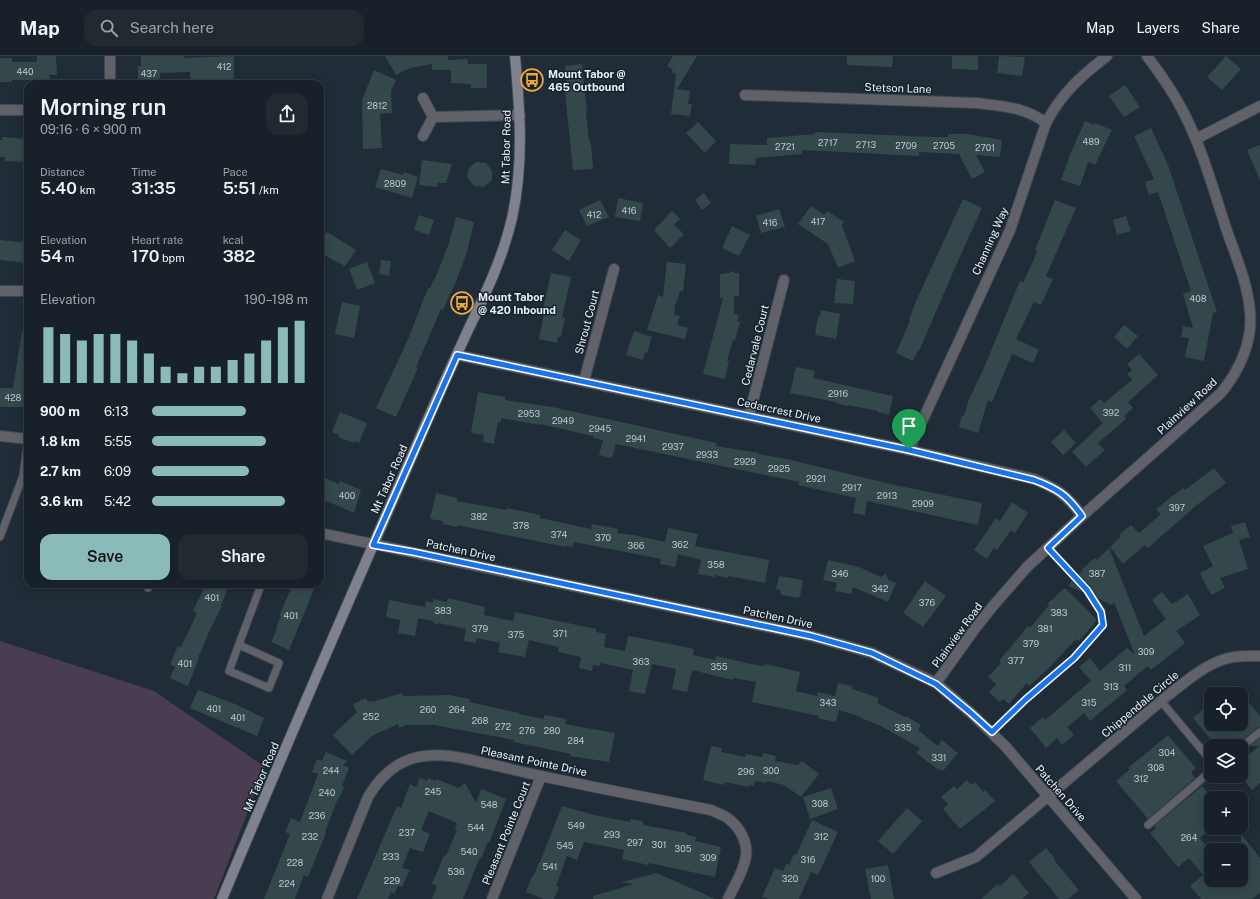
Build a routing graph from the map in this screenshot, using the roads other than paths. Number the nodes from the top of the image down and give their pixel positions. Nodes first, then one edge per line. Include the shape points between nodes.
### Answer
1 (110, 56) edge
2 (515, 56) edge
3 (1107, 56) edge
4 (1147, 56) edge
5 (110, 80) edge
6 (745, 95) dead end
7 (423, 98) dead end
8 (1260, 106) edge
9 (0, 110) edge
10 (24, 110) edge
11 (520, 115) junction
12 (434, 116) junction
13 (1046, 124) junction
14 (422, 136) dead end
15 (1196, 139) junction
16 (614, 269) dead end
17 (784, 280) dead end
18 (0, 290) edge
19 (24, 291) edge
20 (1255, 313) edge
21 (457, 355) junction
22 (584, 381) junction
23 (749, 416) junction
24 (0, 436) edge
25 (24, 439) edge
26 (909, 450) junction
27 (24, 479) edge
28 (1082, 516) junction
29 (324, 534) edge
30 (0, 537) edge
31 (373, 545) junction
32 (1048, 548) junction
33 (260, 588) edge
34 (239, 645) junction
35 (1260, 656) edge
36 (936, 684) junction
37 (1161, 701) junction
38 (992, 732) junction
39 (1260, 732) edge
40 (1248, 741) edge
41 (1204, 753) edge
42 (541, 776) junction
43 (1204, 776) edge
44 (1049, 796) junction
45 (1148, 825) dead end
46 (936, 873) dead end
47 (222, 899) edge
48 (326, 899) edge
49 (492, 899) edge
50 (728, 899) edge
51 (1136, 899) edge

1 - 5 street
2 - 11 street, Mt Tabor Road
3 - 13 street, Channing Way via 1085,72 1067,91 1054,107
4 - 15 street, Plainview Road via 1179,103
6 - 13 street, Stetson Lane via 976,102 1026,111
7 - 12 street
8 - 15 street
9 - 10 street
11 - 12 street
11 - 21 street, Mt Tabor Road via 520,167 512,220 499,262
12 - 14 street
13 - 26 street, Channing Way via 1010,230
15 - 20 street, Plainview Road
16 - 22 street, Shrout Court
17 - 23 street, Cedarvale Court
18 - 19 street
20 - 28 street, Plainview Road via 1242,359 1221,393
21 - 22 street, Cedarcrest Drive
21 - 31 street, Mt Tabor Road
22 - 23 street, Cedarcrest Drive
23 - 26 street, Cedarcrest Drive
24 - 25 street
26 - 28 street, Cedarcrest Drive via 1052,486 1066,496
27 - 30 lane
28 - 32 street, Plainview Road
29 - 31 street, Patchen Drive
31 - 36 street, Patchen Drive via 811,636 872,653
31 - 47 street, Mt Tabor Road
32 - 36 street, Plainview Road via 1027,567 993,606
32 - 38 lane via 1087,590 1101,612 1103,625 1074,658
33 - 34 lane
34 - 34 lane via 229,672 269,688 279,663
35 - 37 street, Chippendale Circle via 1226,658 1196,673
36 - 38 street, Patchen Drive
37 - 41 lane
37 - 44 street, Chippendale Circle
38 - 44 street, Patchen Drive
39 - 40 lane
42 - 48 street, Pleasant Pointe Drive via 437,755 418,756 402,762 389,770 368,797
42 - 49 street, Pleasant Pointe Court
42 - 50 street, Pleasant Pointe Drive via 711,810 731,820 745,843 746,855 743,868
43 - 45 lane
44 - 46 street, Chippendale Circle via 976,857
44 - 51 street, Patchen Drive

